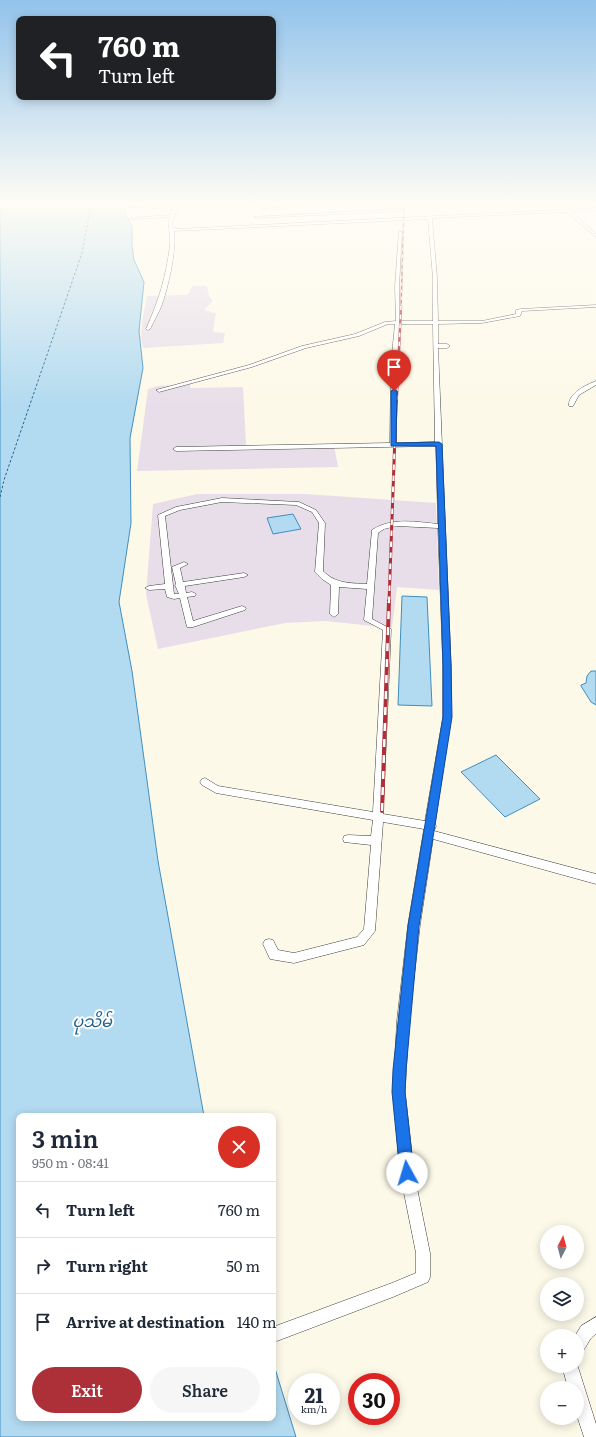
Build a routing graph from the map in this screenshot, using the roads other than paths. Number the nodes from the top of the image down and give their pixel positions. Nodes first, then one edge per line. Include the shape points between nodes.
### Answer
1 (167, 272) edge
2 (398, 272) edge
3 (435, 272) edge
4 (596, 306) edge
5 (398, 323) junction
6 (435, 323) junction
7 (148, 329) dead end
8 (435, 346) junction
9 (447, 346) dead end
10 (596, 383) edge
11 (159, 390) dead end
12 (571, 405) dead end
13 (393, 444) junction
14 (439, 444) junction
15 (176, 449) dead end
16 (442, 526) junction
17 (184, 564) dead end
18 (244, 575) dead end
19 (179, 585) junction
20 (335, 585) junction
21 (169, 586) junction
22 (371, 587) junction
23 (149, 588) dead end
24 (192, 594) dead end
25 (183, 596) junction
26 (242, 608) dead end
27 (334, 614) dead end
28 (205, 782) dead end
29 (378, 816) junction
30 (430, 830) junction
31 (348, 839) dead end
32 (376, 841) junction
33 (596, 879) edge
34 (269, 944) dead end
35 (596, 1325) edge
36 (277, 1333) dead end
37 (584, 1335) edge
38 (584, 1412) edge
39 (592, 1437) edge

1 - 7 street via 160,303
2 - 5 street
3 - 6 street
4 - 6 street via 521,310 518,311 518,315 482,322
5 - 6 street
5 - 11 street via 387,323 357,335
5 - 13 street via 394,364
6 - 8 street
8 - 9 street
8 - 14 street
10 - 12 street via 576,394
13 - 14 street
13 - 15 street
14 - 16 street
16 - 22 street via 391,524 380,527 376,532
16 - 30 street via 447,717
17 - 19 street via 176,567
18 - 19 street
19 - 25 street
20 - 21 street via 319,572 322,523 314,511 297,503 222,500 178,508 161,515
20 - 22 street
20 - 27 street
21 - 23 street
21 - 25 street via 171,596
22 - 29 street via 368,620 387,629
24 - 25 street
25 - 26 street via 190,625 209,624
28 - 29 street via 216,789 343,814
29 - 30 street
29 - 32 street
30 - 33 street
30 - 36 street via 414,926 403,1021 399,1092 407,1173 424,1253 423,1277
31 - 32 street
32 - 34 street via 369,931 360,941 294,958 274,954
35 - 37 street
38 - 39 street

